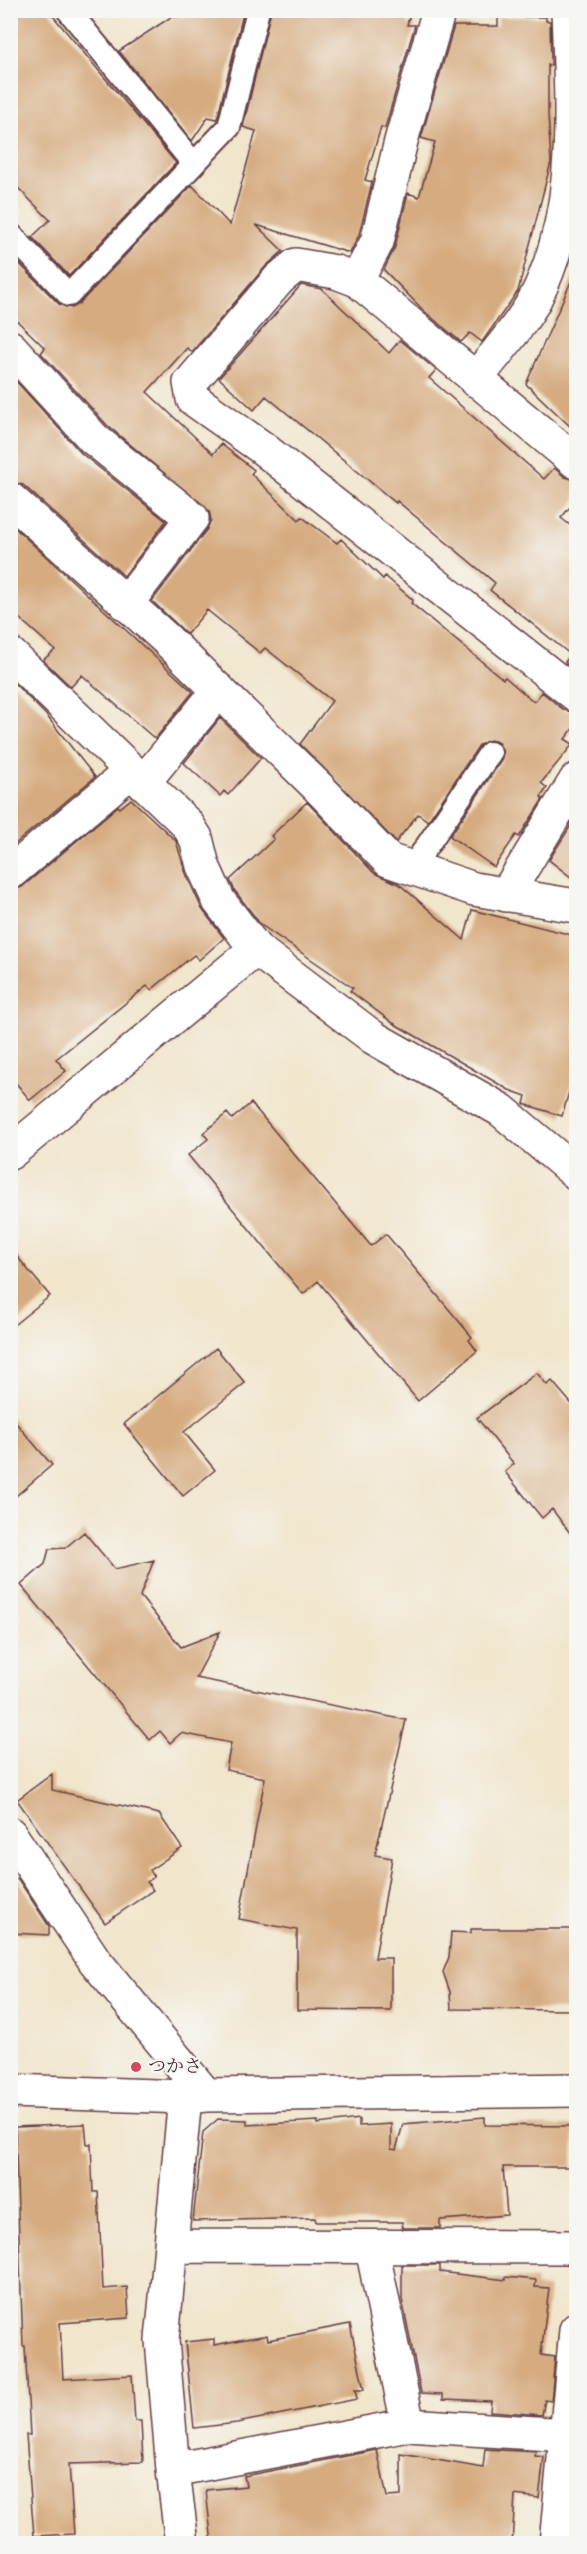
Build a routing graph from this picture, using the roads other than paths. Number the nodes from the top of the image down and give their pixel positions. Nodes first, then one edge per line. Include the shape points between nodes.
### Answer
1 (68, 10) edge
2 (258, 10) edge
3 (439, 10) edge
4 (568, 10) edge
5 (193, 163) junction
6 (10, 234) edge
7 (357, 280) junction
8 (12, 352) edge
9 (475, 380) junction
10 (576, 462) edge
11 (10, 499) edge
12 (126, 604) junction
13 (10, 654) edge
14 (219, 690) junction
15 (576, 695) edge
16 (490, 753) dead end
17 (137, 778) junction
18 (576, 780) edge
19 (412, 868) junction
20 (10, 873) edge
21 (506, 895) junction
22 (576, 906) edge
23 (256, 949) junction
24 (16, 1138) edge
25 (575, 1163) edge
26 (13, 1842) edge
27 (576, 2090) edge
28 (10, 2091) edge
29 (196, 2096) junction
30 (172, 2246) junction
31 (576, 2247) edge
32 (372, 2248) junction
33 (576, 2330) edge
34 (408, 2425) junction
35 (567, 2435) junction
36 (173, 2470) junction
37 (182, 2544) edge
38 (556, 2544) edge

1 - 5 lane
2 - 5 lane via 229,127
3 - 7 street via 377,242
4 - 9 street via 569,190 555,246 535,299
5 - 6 lane via 69,294
7 - 9 street
7 - 15 street via 336,272 296,266 279,279 190,383 193,399 270,454
8 - 12 street via 94,439 192,518
9 - 10 street
11 - 12 street
12 - 14 street
13 - 17 street
14 - 17 street
14 - 19 street via 387,860
16 - 19 lane
17 - 20 street
17 - 23 street via 187,824 219,901
18 - 21 street
19 - 21 street via 474,890
21 - 22 street
23 - 24 street
23 - 25 street via 374,1038 501,1110
26 - 29 street via 95,1961
27 - 29 street
28 - 29 street
29 - 30 street
30 - 32 street
30 - 36 street via 162,2340
31 - 32 street
32 - 34 street
33 - 35 street
34 - 35 street
34 - 36 street
35 - 38 street
36 - 37 street

